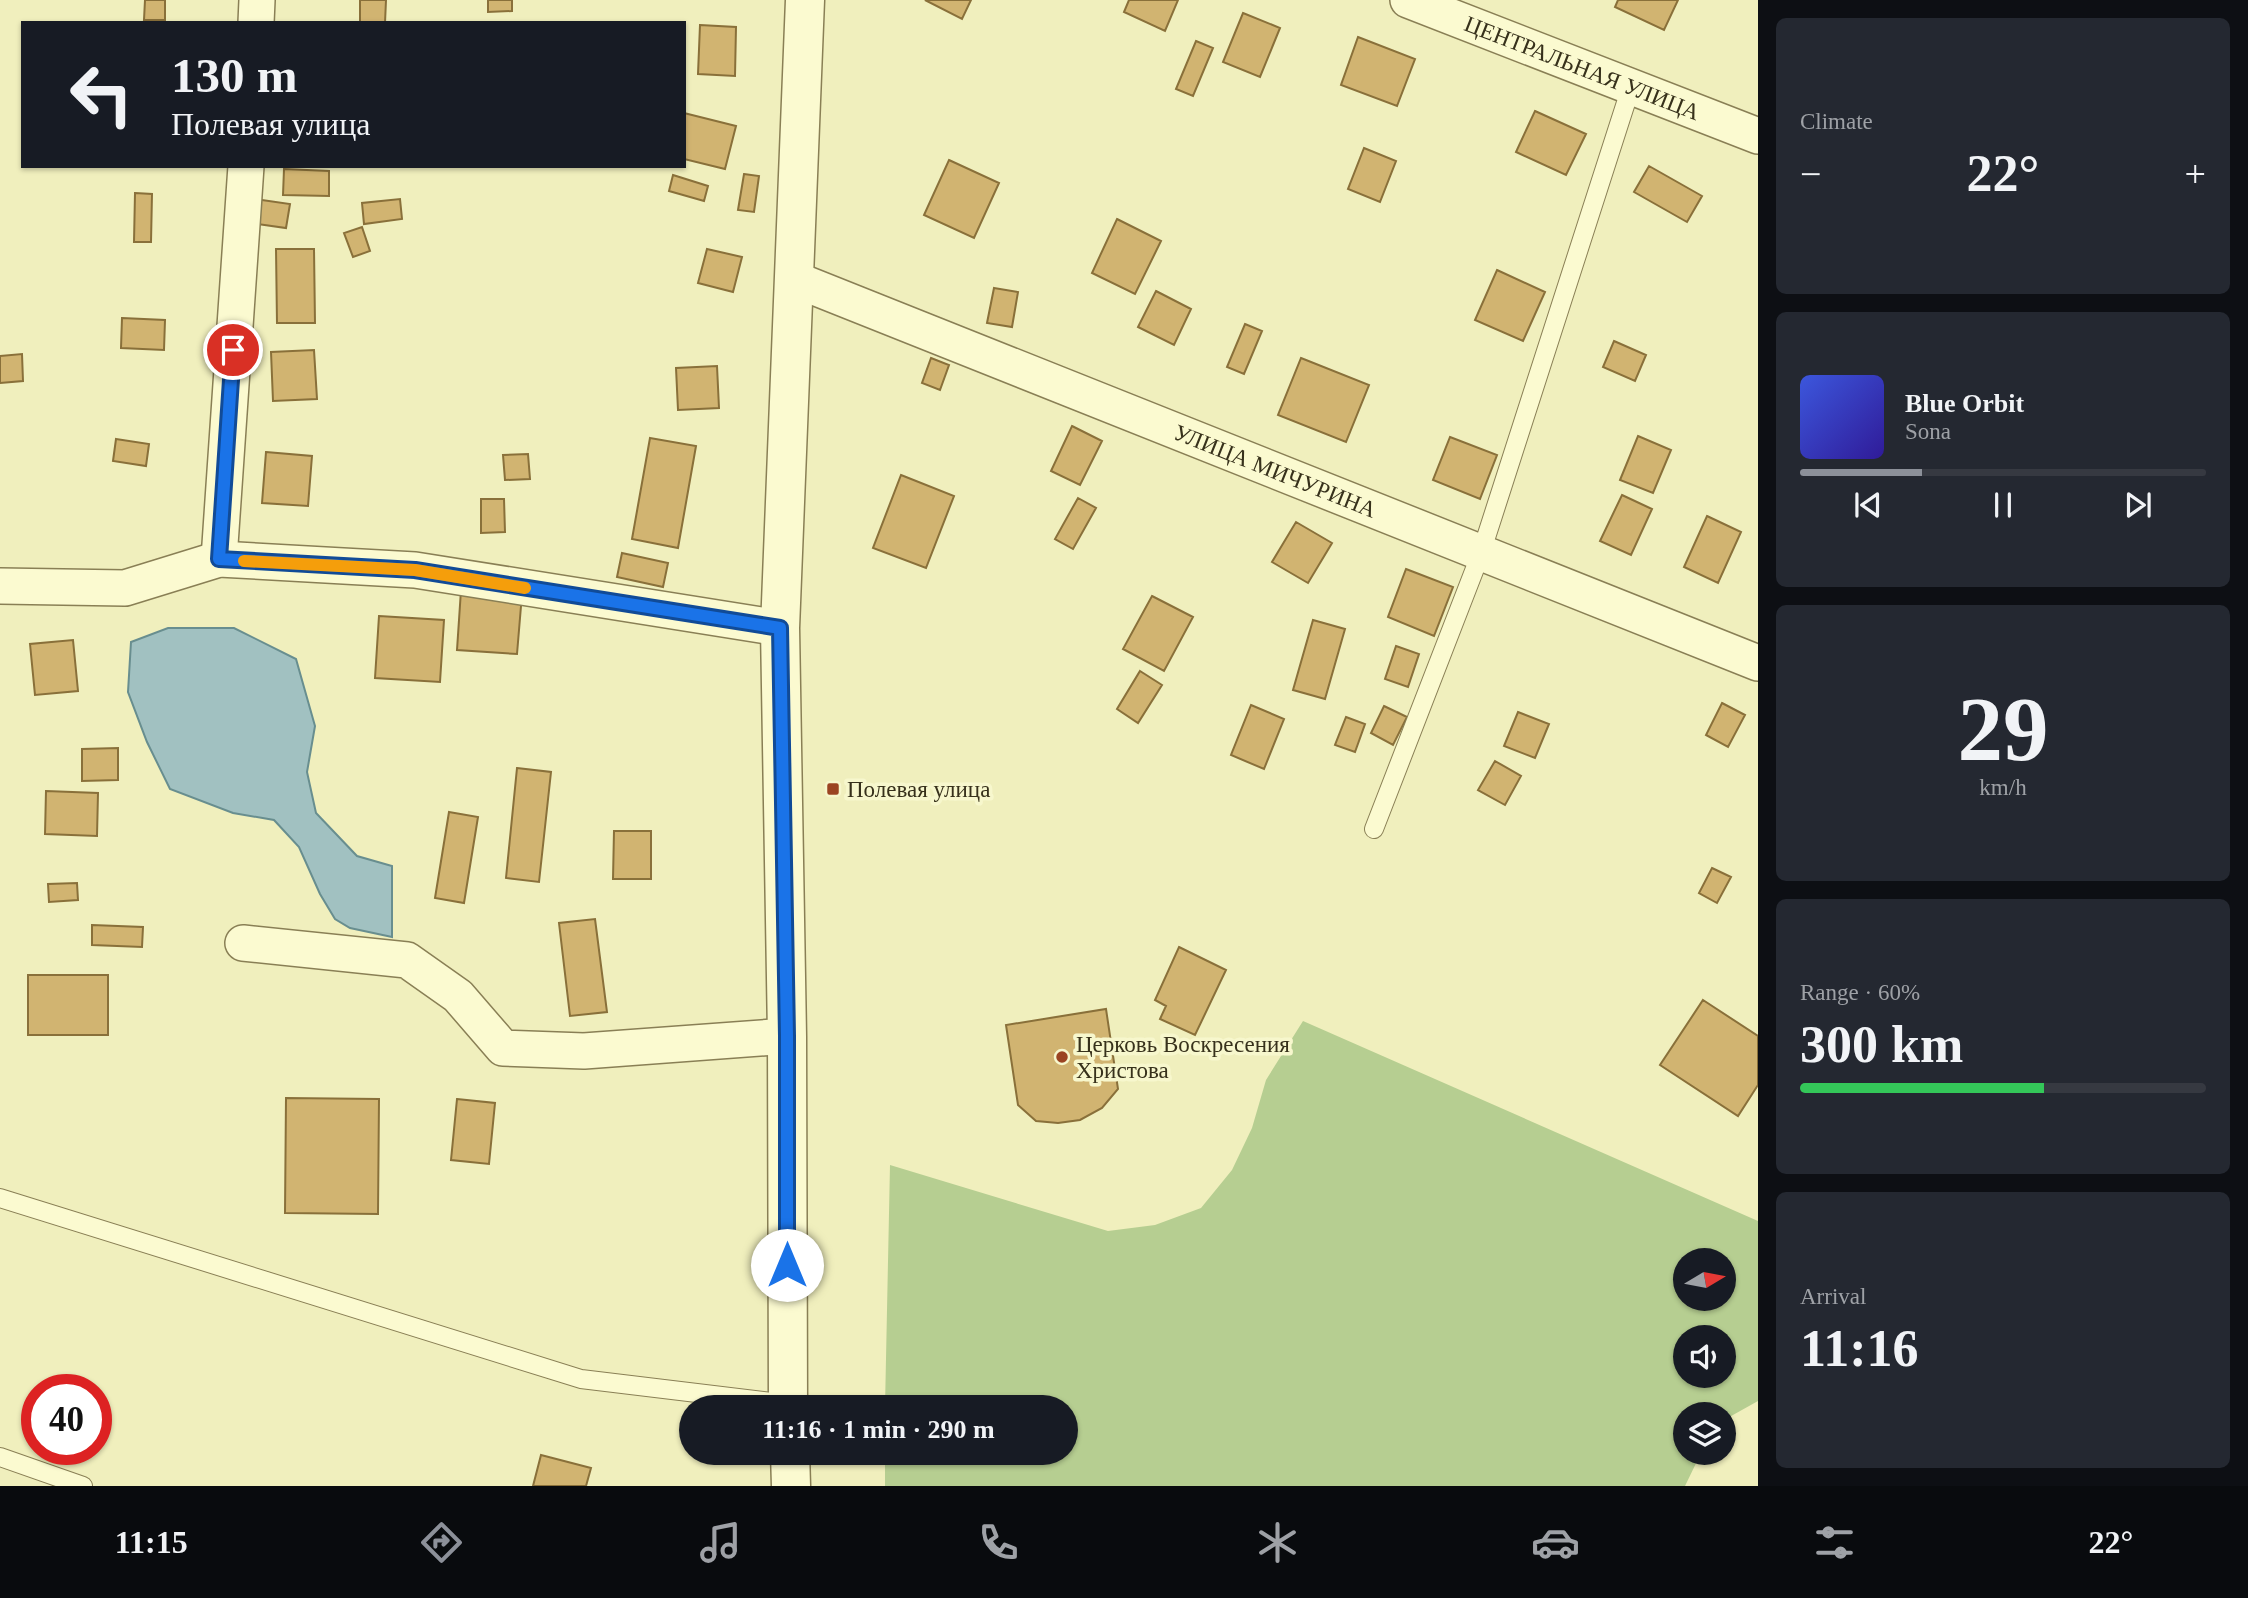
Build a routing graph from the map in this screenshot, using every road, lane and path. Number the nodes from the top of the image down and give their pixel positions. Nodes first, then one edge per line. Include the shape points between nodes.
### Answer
1 (257, 0) edge
2 (805, 0) edge
3 (1408, 0) edge
4 (256, 21) edge
5 (1631, 87) junction
6 (1758, 136) edge
7 (246, 168) edge
8 (794, 279) junction
9 (1481, 553) junction
10 (219, 559) junction
11 (0, 586) edge
12 (780, 628) junction
13 (1758, 663) edge
14 (1374, 829) dead end
15 (243, 943) dead end
16 (787, 1036) junction
17 (0, 1198) edge
18 (704, 1395) edge
19 (788, 1395) edge
20 (0, 1457) edge
21 (790, 1465) edge
22 (82, 1486) edge
23 (791, 1486) edge

1 - 4 street
2 - 8 street
3 - 5 street, ЦЕНТРАЛЬНАЯ УЛИЦА
5 - 6 street, ЦЕНТРАЛЬНАЯ УЛИЦА
5 - 9 lane
7 - 10 street
8 - 9 street, УЛИЦА МИЧУРИНА
8 - 12 street
9 - 13 street, УЛИЦА МИЧУРИНА
9 - 14 lane
10 - 11 street via 125,588
10 - 12 street via 415,570
12 - 16 street
15 - 16 street via 407,960 458,996 503,1048 584,1051
16 - 19 street
17 - 18 lane via 582,1379
20 - 22 lane
21 - 23 street

